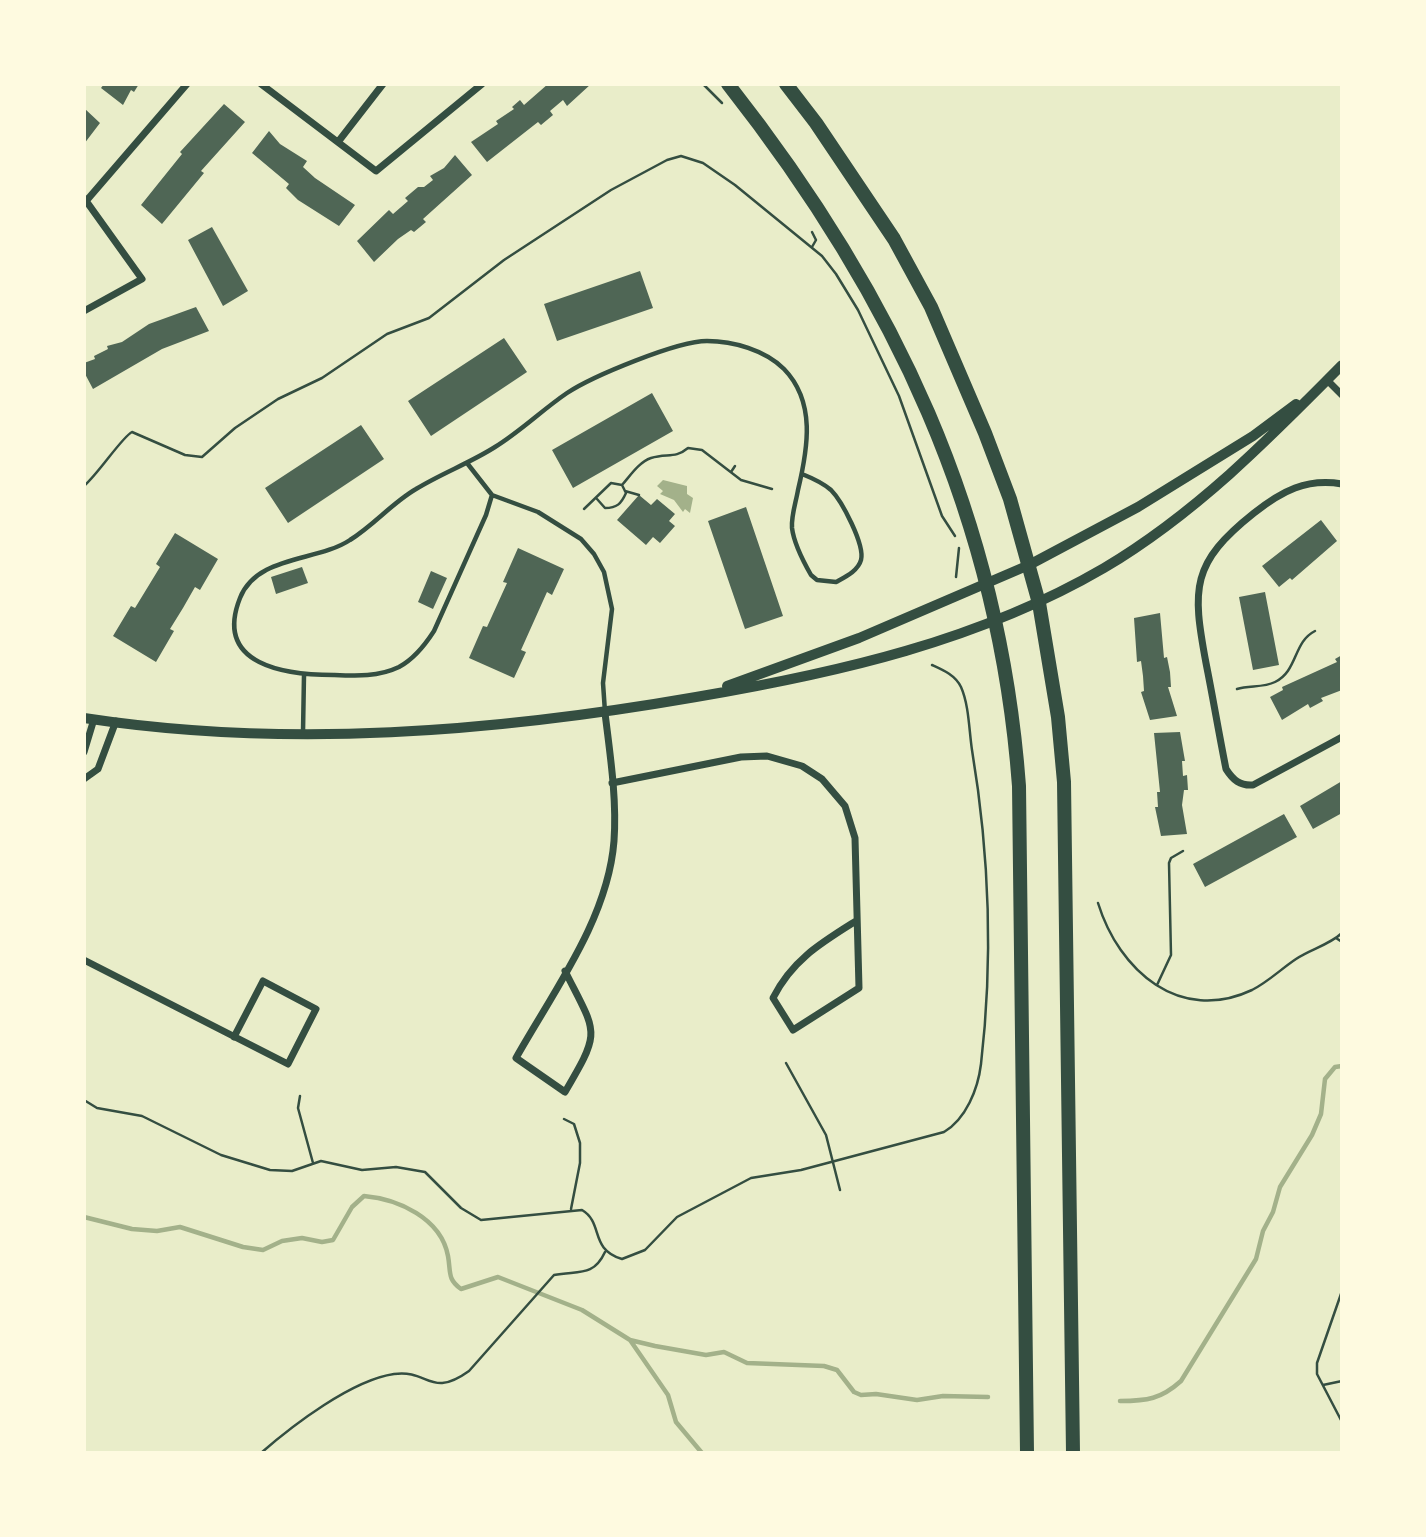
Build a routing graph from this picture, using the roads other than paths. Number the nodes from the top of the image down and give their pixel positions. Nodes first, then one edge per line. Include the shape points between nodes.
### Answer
1 (187, 84) edge
2 (261, 84) edge
3 (383, 84) edge
4 (482, 84) edge
5 (728, 84) edge
6 (786, 84) edge
7 (338, 142) junction
8 (86, 199) edge
9 (84, 311) edge
10 (1342, 365) edge
11 (1327, 380) junction
12 (1342, 395) edge
13 (467, 463) junction
14 (802, 474) junction
15 (1342, 484) edge
16 (492, 495) junction
17 (1029, 565) junction
18 (986, 584) junction
19 (1039, 603) junction
20 (996, 620) junction
21 (304, 675) junction
22 (691, 698) junction
23 (605, 713) junction
24 (89, 718) edge
25 (116, 721) junction
26 (303, 733) junction
27 (1342, 737) edge
28 (84, 752) edge
29 (84, 779) edge
30 (612, 783) junction
31 (856, 921) junction
32 (84, 960) edge
33 (565, 971) junction
34 (234, 1037) junction
35 (1027, 1453) edge
36 (1073, 1453) edge

1 - 8 street
2 - 7 street
3 - 7 street
4 - 7 street via 376,172
5 - 18 main road via 817,205 901,349 962,503
6 - 17 main road via 854,177 931,307 998,466
8 - 9 street via 142,279
10 - 11 street
11 - 12 street
11 - 17 street via 1193,474
11 - 19 street via 1209,494 1156,536
13 - 14 lane via 590,379 703,341 728,343 767,356 794,381 806,407
13 - 16 lane
13 - 21 lane via 417,488 347,542 277,566 247,588 236,622 242,647 270,669
14 - 14 lane via 792,527 798,548 811,575 826,583 836,582 855,569 861,548 837,497
15 - 27 street via 1311,482 1292,488 1233,530 1203,570 1196,608 1231,777 1254,785
16 - 21 lane via 434,631 414,656 402,666 372,676
16 - 23 lane via 538,512 581,539 604,572 612,609 603,683
17 - 18 street
17 - 19 main road
18 - 20 main road
18 - 22 street via 779,669
19 - 20 street
19 - 36 main road via 1064,782
20 - 22 street via 863,664
20 - 35 main road via 1014,719 1018,786
21 - 26 lane
22 - 23 street
23 - 26 street via 454,729
23 - 30 street
24 - 25 street
24 - 28 street
25 - 26 street
25 - 29 street via 98,769
30 - 31 street via 741,757 767,756 802,766 836,793 852,822
30 - 33 street via 610,866 595,914
31 - 31 street via 859,988 793,1030 773,998 781,982 806,953
32 - 34 street
33 - 33 street via 516,1058 565,1092 593,1036 591,1022
34 - 34 street via 288,1064 316,1009 263,981

